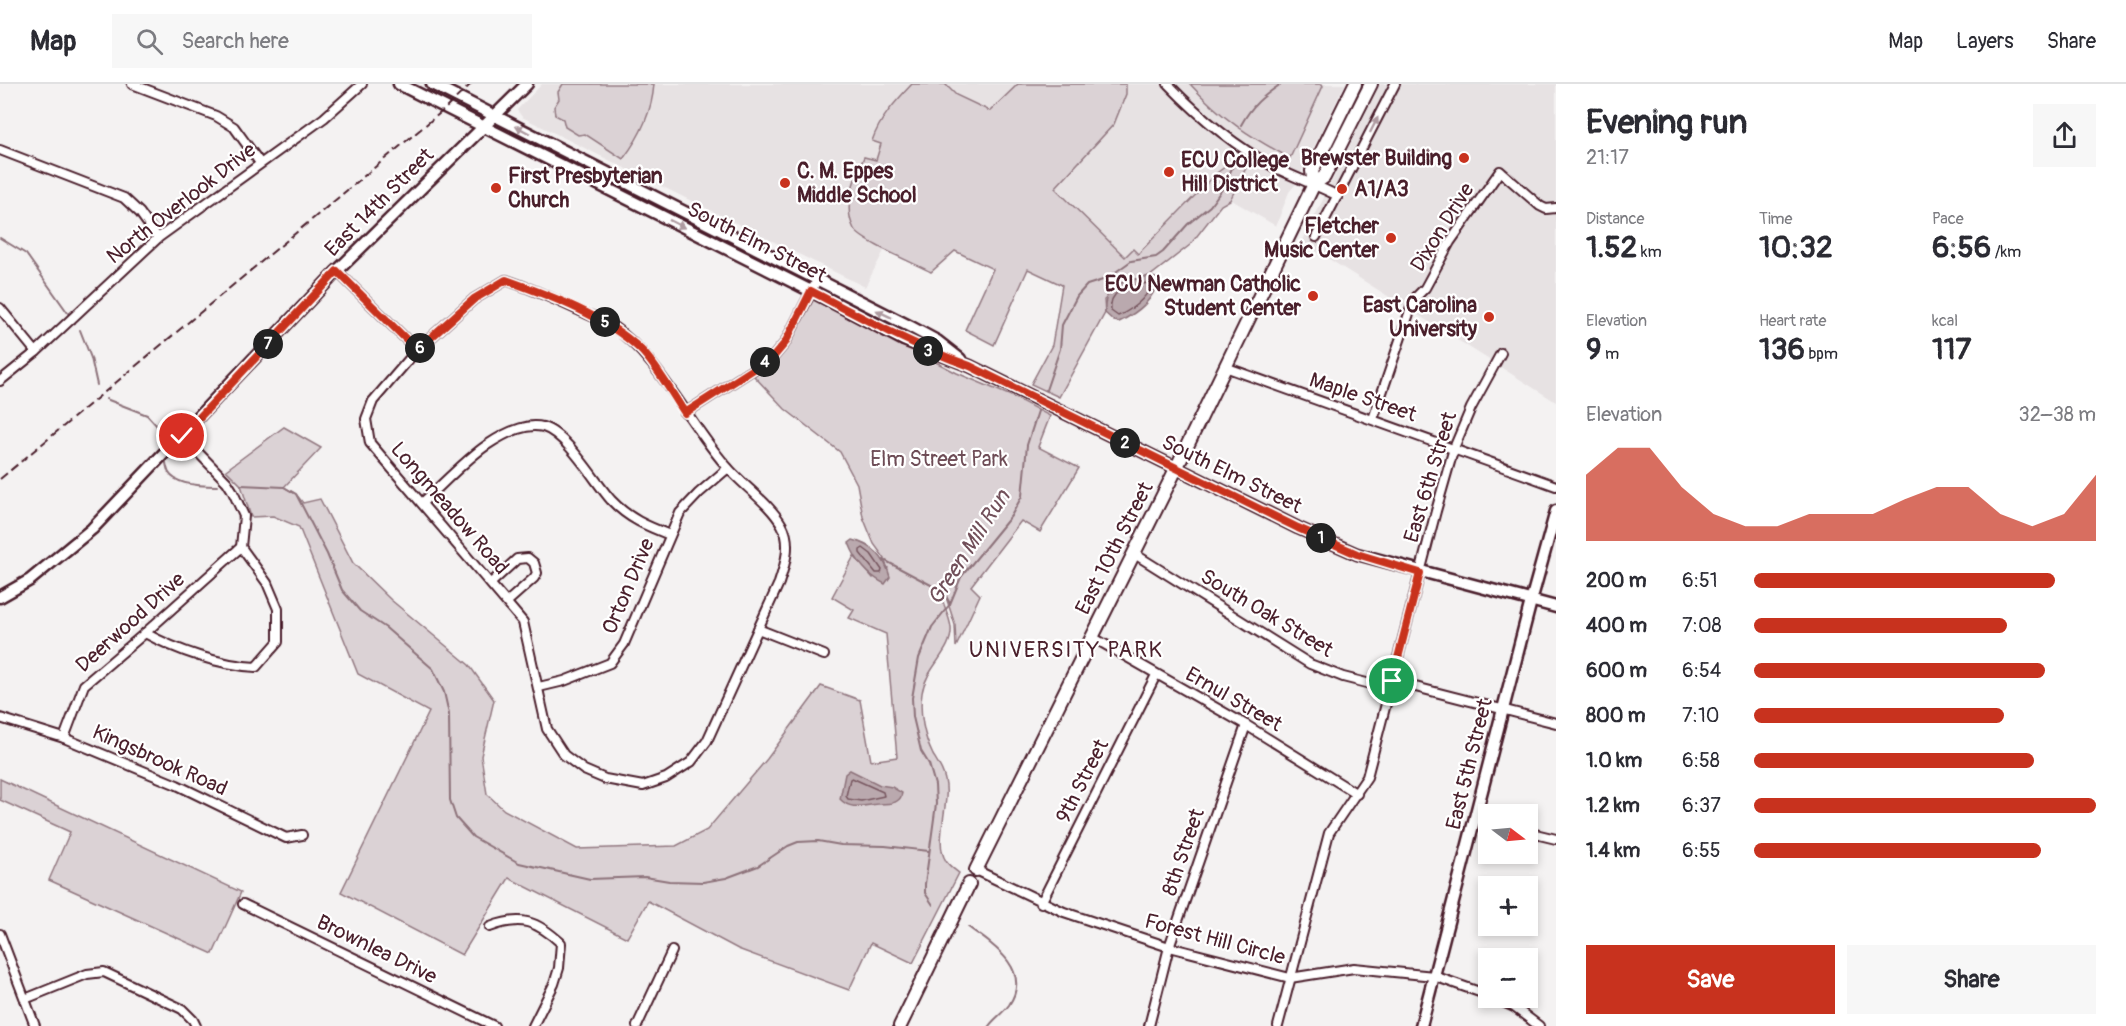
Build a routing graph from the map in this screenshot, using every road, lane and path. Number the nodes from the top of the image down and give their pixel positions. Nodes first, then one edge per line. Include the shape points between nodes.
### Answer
1 (132, 84) edge
2 (362, 84) edge
3 (399, 84) edge
4 (432, 84) edge
5 (527, 84) edge
6 (1168, 84) edge
7 (1355, 84) edge
8 (1371, 84) edge
9 (1395, 84) edge
10 (495, 116) junction
11 (484, 128) junction
12 (0, 150) edge
13 (575, 157) junction
14 (260, 163) junction
15 (568, 170) junction
16 (1314, 184) junction
17 (1338, 196) junction
18 (653, 198) junction
19 (1556, 208) edge
20 (648, 209) junction
21 (1316, 237) dead end
22 (158, 238) junction
23 (756, 250) junction
24 (750, 261) junction
25 (337, 271) junction
26 (817, 280) junction
27 (811, 291) junction
28 (0, 308) edge
29 (910, 327) junction
30 (904, 340) junction
31 (937, 341) junction
32 (417, 350) junction
33 (36, 352) junction
34 (931, 352) junction
35 (1501, 353) dead end
36 (970, 366) junction
37 (1225, 367) junction
38 (0, 381) edge
39 (685, 413) junction
40 (1373, 419) junction
41 (182, 436) junction
42 (1454, 448) junction
43 (728, 468) junction
44 (1176, 468) junction
45 (1556, 486) edge
46 (422, 503) junction
47 (1556, 511) edge
48 (670, 535) junction
49 (241, 547) junction
50 (1132, 553) junction
51 (1420, 573) junction
52 (491, 583) junction
53 (0, 597) edge
54 (1531, 601) junction
55 (507, 602) junction
56 (1556, 608) edge
57 (758, 629) junction
58 (145, 633) junction
59 (1092, 636) junction
60 (824, 656) dead end
61 (1156, 675) junction
62 (1391, 685) junction
63 (539, 687) junction
64 (1503, 710) junction
65 (0, 718) edge
66 (1556, 723) edge
67 (1246, 725) junction
68 (64, 738) junction
69 (1357, 794) junction
70 (1476, 819) joint
71 (302, 835) dead end
72 (1538, 835) edge
73 (1556, 839) edge
74 (976, 870) junction
75 (969, 884) joint
76 (1041, 903) junction
77 (243, 904) dead end
78 (490, 927) dead end
79 (0, 934) edge
80 (1169, 947) junction
81 (672, 951) dead end
82 (9, 957) junction
83 (0, 960) edge
84 (1434, 976) junction
85 (1290, 978) junction
86 (1478, 991) edge
87 (25, 999) junction
88 (1515, 1008) edge
89 (35, 1026) edge
90 (196, 1026) edge
91 (494, 1026) edge
92 (533, 1026) edge
93 (637, 1026) edge
94 (900, 1026) edge
95 (1149, 1026) edge
96 (1278, 1026) edge
97 (1421, 1026) edge
98 (1539, 1026) edge

1 - 14 street via 216,116 234,127
2 - 14 street, North Overlook Drive via 324,118
3 - 11 street, South Elm Street
4 - 10 street, South Elm Street
5 - 10 street, East 14th Street
6 - 16 street via 1205,120 1245,149
7 - 16 main road, East 10th Street via 1312,171
8 - 16 main road, East 10th Street via 1324,177
17 -> 9 street
10 - 11 street, East 14th Street
13 -> 10 street, South Elm Street
11 - 15 street, South Elm Street
11 - 25 street, East 14th Street
12 - 22 street via 124,198
13 - 15 street
13 - 18 street, South Elm Street
14 - 22 street, North Overlook Drive
15 - 20 street, South Elm Street
16 - 17 street
16 - 37 main road, East 10th Street
17 - 21 street
18 - 20 street
18 - 23 street, South Elm Street
19 - 40 street, Dixon Drive via 1546,209 1537,204 1500,171 1414,299
20 -> 24 street, South Elm Street
22 - 33 street, North Overlook Drive
23 - 24 street
23 - 26 street, South Elm Street
24 - 27 street, South Elm Street
25 - 32 street
25 - 41 street, East 14th Street
26 - 27 street
29 -> 26 street, South Elm Street
27 - 30 street, South Elm Street
27 - 39 street via 785,343 774,356
28 - 33 street
29 - 30 street
29 - 31 street, South Elm Street
30 - 34 street, South Elm Street
31 - 34 street
31 - 36 street, South Elm Street
32 - 39 street, Longmeadow Road via 474,299 506,280 610,324 642,350
32 - 46 street, Longmeadow Road via 373,401 366,419 370,443
33 - 38 street, North Overlook Drive
34 - 36 street, South Elm Street
35 - 42 street, East 6th Street
36 - 44 street, South Elm Street
37 - 40 street, Maple Street
37 - 44 main road, East 10th Street
39 - 43 street, Longmeadow Road
40 - 42 street, Maple Street
41 - 49 street via 232,490 244,516
41 - 53 street, East 14th Street via 92,530 30,580
42 - 45 street, Maple Street
42 - 51 street, East 6th Street
43 - 48 street, Orton Drive via 680,513
43 - 57 street, Longmeadow Road via 783,526 787,542 787,558 779,583
44 - 50 main road, East 10th Street
44 - 51 street, South Elm Street via 1357,554
46 - 48 street via 487,445 522,427 543,427 562,440 612,500 636,521
46 - 52 street, Longmeadow Road
47 - 54 street, East 5th Street
48 - 63 street, Orton Drive via 624,644 610,663
49 - 58 street, Deerwood Drive
49 - 58 street via 267,583 278,609 278,642 256,667 234,666
50 - 59 main road, East 10th Street
50 - 62 street, South Oak Street via 1310,664 1342,677
51 - 54 street, South Elm Street
51 - 62 street, East 6th Street
52 - 55 street, Longmeadow Road
52 - 55 street via 517,559 528,558 534,563 534,578
54 - 56 street, South Elm Street
54 - 64 street, East 5th Street
55 - 63 street, Longmeadow Road via 523,622
57 - 60 street
57 - 63 street, Longmeadow Road via 707,741 691,762 666,778 643,786 584,771 564,755 548,729
58 - 68 street, Deerwood Drive via 84,685
59 - 61 street, Ernul Street
59 - 74 main road, East 10th Street
61 - 67 street, Ernul Street
61 - 76 street, 9th Street
62 - 64 street, South Oak Street
62 - 69 street, East 6th Street via 1368,777
64 - 66 street, South Oak Street
64 - 70 street, East 5th Street
65 - 68 street, Kingsbrook Road
67 - 69 street, Ernul Street
67 - 80 street, 8th Street
68 - 71 street, Kingsbrook Road via 177,785 286,838
69 - 85 street, East 6th Street via 1329,833
70 - 84 street, East 5th Street
72 - 73 street
74 - 75 street, East 10th Street
74 - 76 street, Forest Hill Circle
75 - 94 main road, East 10th Street
76 - 80 street, Forest Hill Circle
77 - 91 street, Brownlea Drive
78 - 92 street via 506,921 527,921 547,930 561,943 554,984
79 - 82 street
80 - 85 street, Forest Hill Circle
80 - 95 street, 8th Street
81 - 93 street
82 - 83 street
82 - 87 street
84 - 85 street, Forest Hill Circle via 1351,968
84 - 86 street, Forest Hill Circle
84 - 97 street, East 5th Street
85 - 96 street, East 6th Street
87 - 89 street
87 - 90 street via 87,974 104,972 182,1009
88 - 98 street

